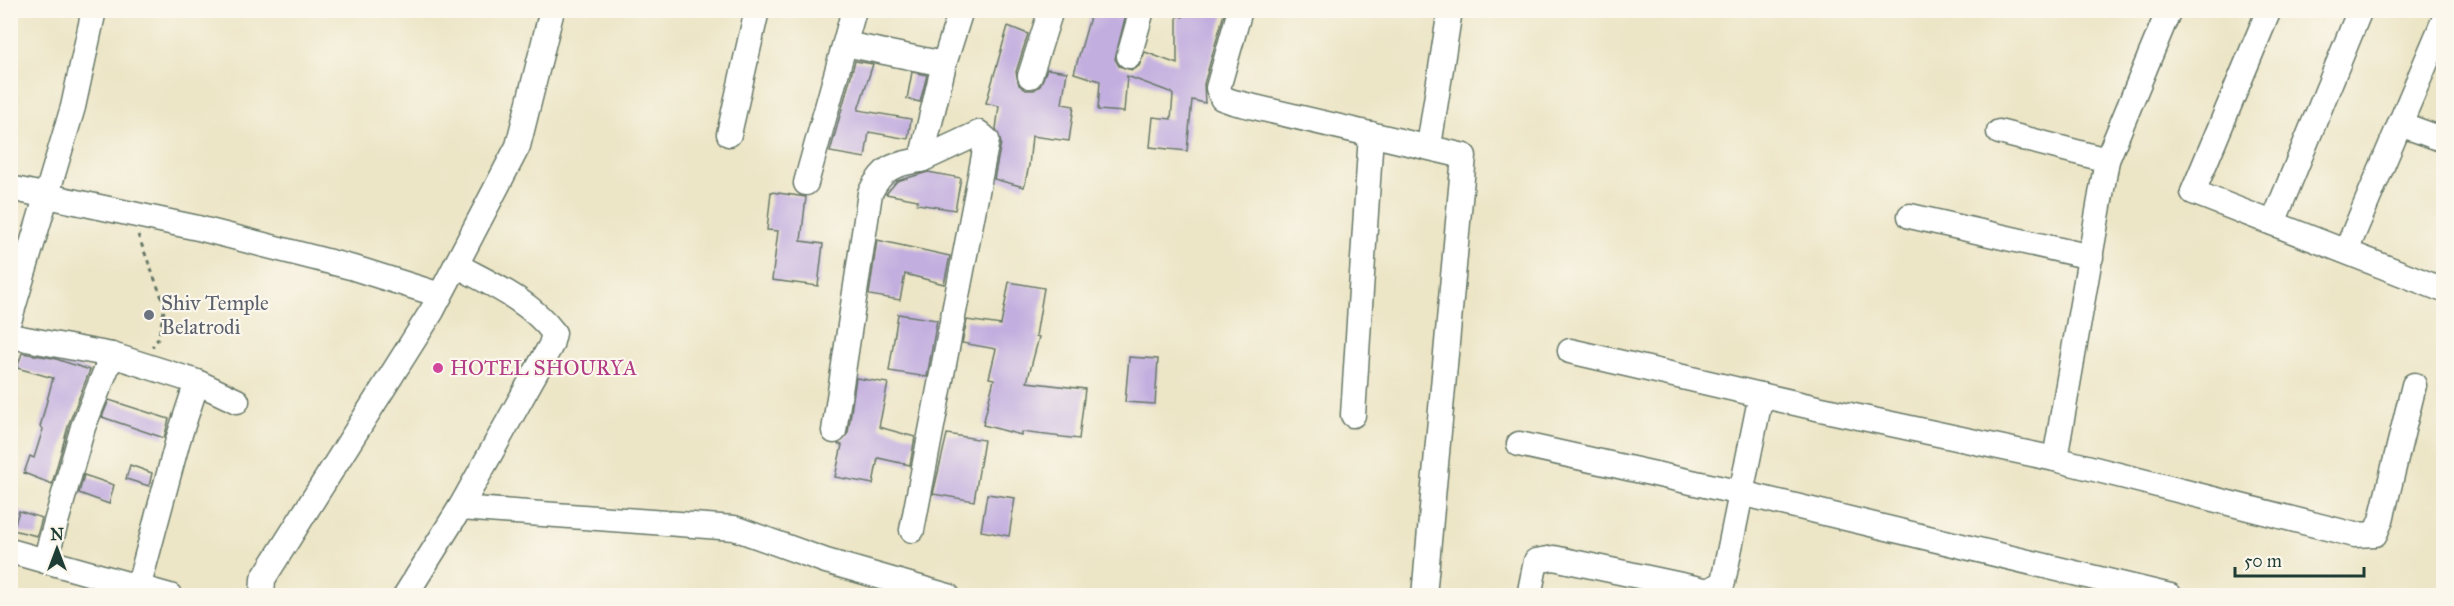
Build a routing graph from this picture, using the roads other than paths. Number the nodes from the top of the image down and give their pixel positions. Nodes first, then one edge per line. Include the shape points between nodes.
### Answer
1 (94, 10) edge
2 (552, 10) edge
3 (757, 10) edge
4 (854, 10) edge
5 (961, 10) edge
6 (1051, 10) edge
7 (1142, 10) edge
8 (1240, 10) edge
9 (1450, 10) edge
10 (2169, 10) edge
11 (2269, 10) edge
12 (2360, 10) edge
13 (2444, 20) edge
14 (845, 44) junction
15 (2437, 54) edge
16 (1129, 56) dead end
17 (944, 64) junction
18 (1030, 76) dead end
19 (2400, 124) junction
20 (2000, 132) dead end
21 (729, 134) dead end
22 (1371, 134) junction
23 (2444, 140) edge
24 (1429, 146) junction
25 (921, 160) junction
26 (2108, 160) junction
27 (806, 183) dead end
28 (10, 188) edge
29 (47, 194) junction
30 (1910, 216) dead end
31 (2273, 223) junction
32 (2346, 251) junction
33 (2091, 257) junction
34 (456, 265) junction
35 (2441, 289) dead end
36 (440, 296) junction
37 (10, 318) edge
38 (10, 336) edge
39 (1570, 351) dead end
40 (112, 356) junction
41 (197, 382) junction
42 (2414, 385) dead end
43 (1761, 395) junction
44 (237, 401) dead end
45 (1353, 415) dead end
46 (834, 431) dead end
47 (1519, 444) dead end
48 (2055, 459) junction
49 (1741, 493) junction
50 (460, 508) junction
51 (912, 530) dead end
52 (10, 551) edge
53 (45, 561) junction
54 (138, 591) edge
55 (170, 596) edge
56 (262, 596) edge
57 (405, 596) edge
58 (948, 596) edge
59 (1424, 596) edge
60 (1529, 596) edge
61 (2170, 596) edge

1 - 29 street via 73,107
2 - 34 street via 518,146
3 - 21 street
4 - 14 street
5 - 17 street
6 - 18 street
7 - 16 street
8 - 22 street via 1218,88 1222,98
9 - 24 street
10 - 26 street
11 - 31 street via 2193,192
12 - 31 street
13 - 15 street
14 - 17 street
14 - 27 street
15 - 19 street
17 - 25 street
19 - 23 street
19 - 32 street
20 - 26 street
22 - 24 street
22 - 45 street
24 - 59 street via 1464,156
25 - 46 street via 892,166 877,179 870,193
25 - 51 street via 979,133 987,140
26 - 33 street
28 - 29 street
29 - 36 street via 354,267
29 - 37 street
30 - 33 street
31 - 32 street
32 - 35 street
33 - 48 street
34 - 36 street
34 - 50 street via 520,300 544,319 554,333 551,345
36 - 56 street via 263,579
38 - 40 street
39 - 43 street
40 - 41 street
40 - 53 street via 82,427
41 - 44 street
41 - 54 street
42 - 48 street via 2375,534 2355,535
43 - 48 street
43 - 49 street
47 - 49 street
49 - 60 street via 1723,582 1709,591 1554,558 1536,561
49 - 61 street
50 - 57 street
50 - 58 street via 734,528 825,561
52 - 53 street
53 - 54 street
54 - 55 street

